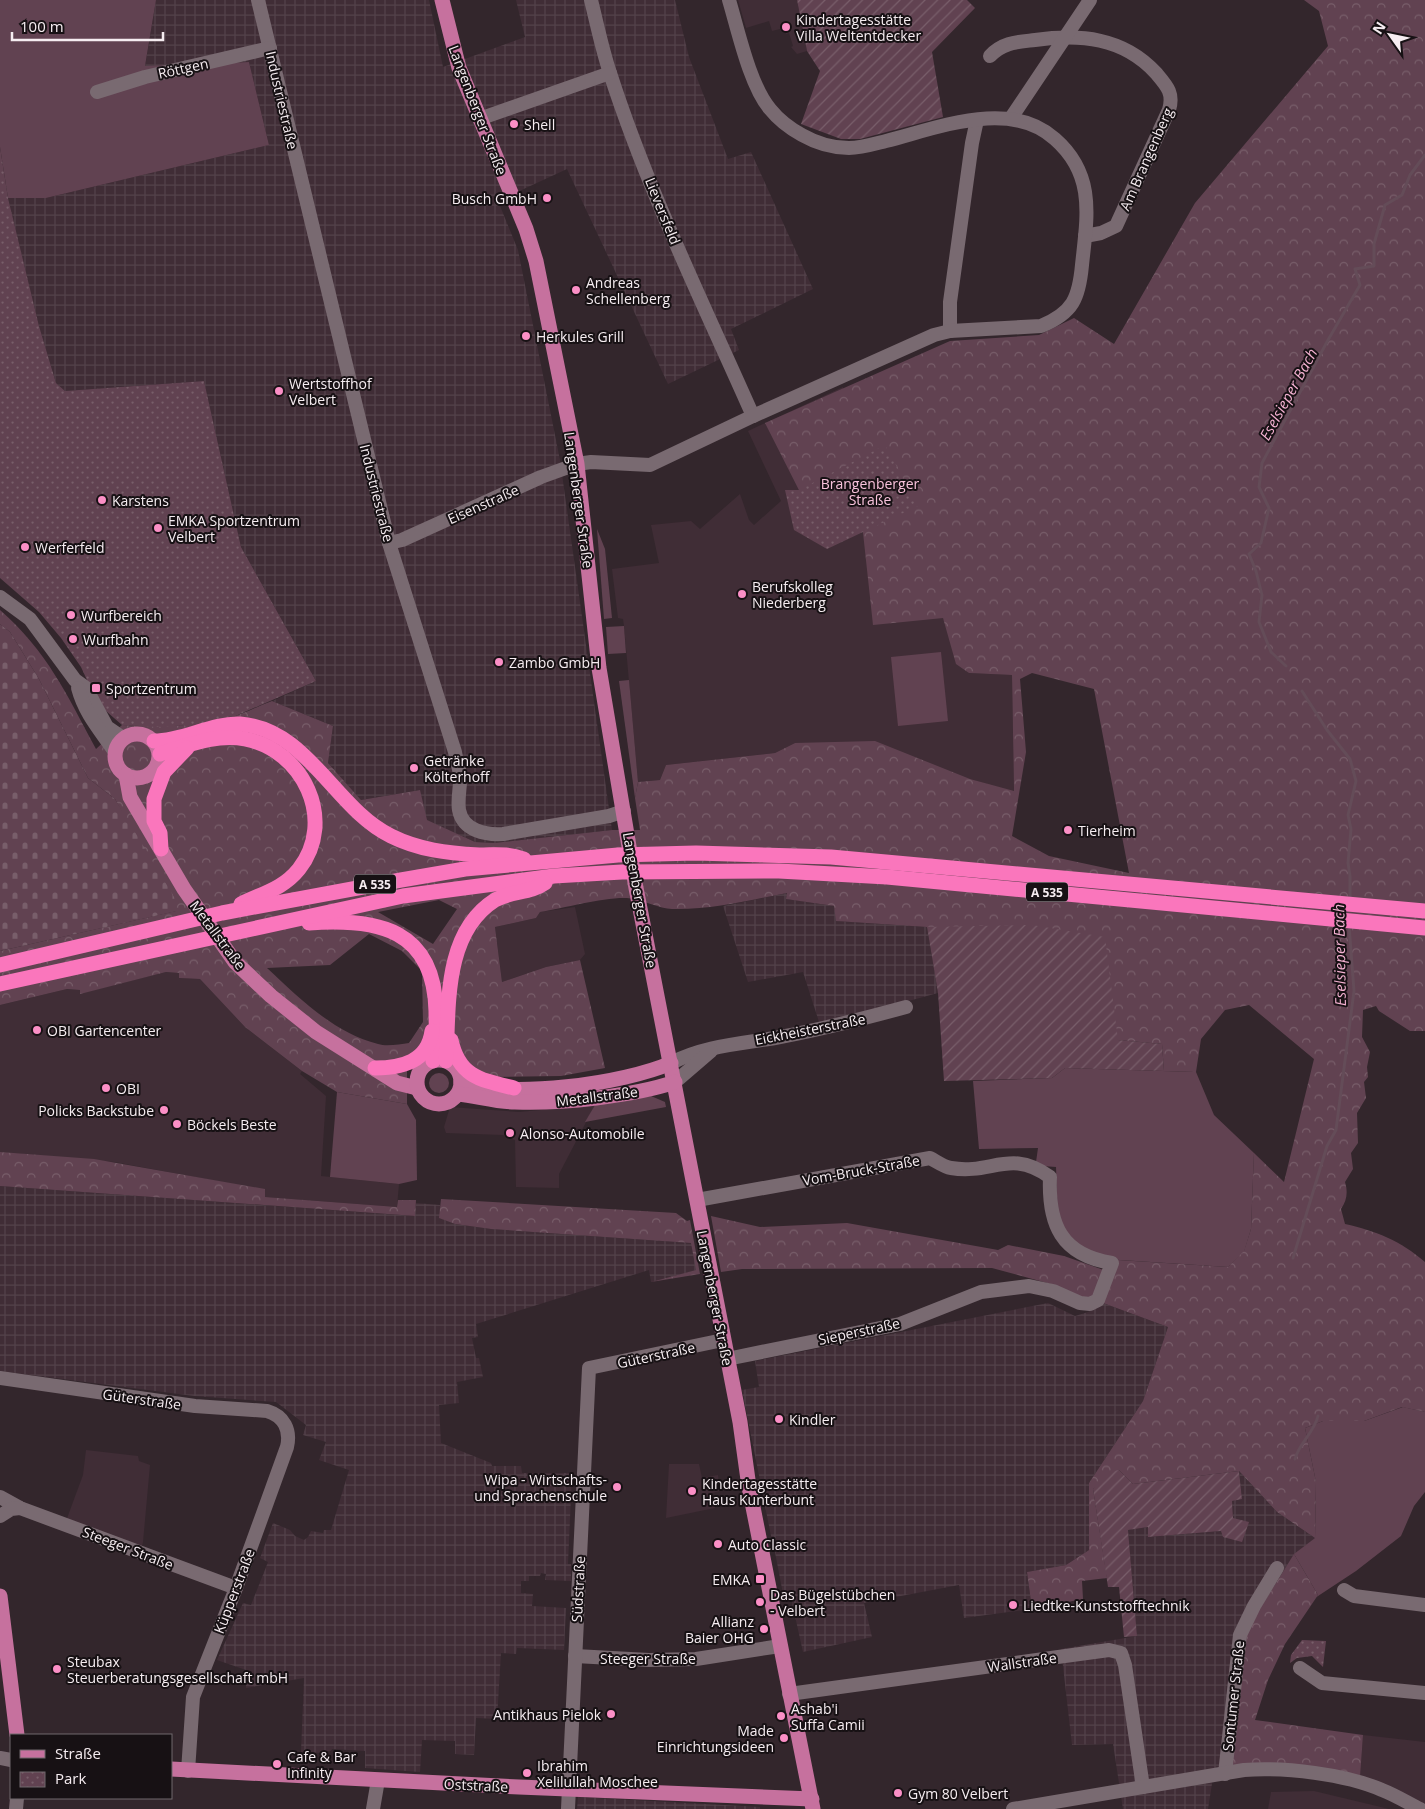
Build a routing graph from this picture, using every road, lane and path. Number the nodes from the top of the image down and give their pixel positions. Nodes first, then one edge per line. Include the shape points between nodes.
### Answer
1 (258, 0) edge
2 (442, 0) edge
3 (591, 0) edge
4 (729, 0) edge
5 (1090, 0) edge
6 (1067, 36) junction
7 (270, 48) junction
8 (990, 56) dead end
9 (610, 73) junction
10 (96, 92) dead end
11 (1011, 118) junction
12 (479, 119) junction
13 (977, 120) junction
14 (1085, 236) junction
15 (950, 331) junction
16 (753, 416) junction
17 (576, 464) junction
18 (389, 543) junction
19 (0, 596) edge
20 (75, 680) junction
21 (123, 738) junction
22 (190, 745) junction
23 (157, 748) junction
24 (115, 752) junction
25 (134, 777) junction
26 (624, 811) junction
27 (161, 849) junction
28 (530, 862) junction
29 (554, 876) junction
30 (1425, 911) edge
31 (222, 913) junction
32 (270, 926) junction
33 (1425, 928) edge
34 (0, 965) edge
35 (0, 984) edge
36 (906, 1007) dead end
37 (436, 1010) junction
38 (448, 1029) junction
39 (713, 1049) junction
40 (439, 1061) junction
41 (671, 1063) junction
42 (375, 1068) junction
43 (419, 1071) junction
44 (675, 1082) junction
45 (417, 1088) junction
46 (460, 1088) junction
47 (514, 1088) junction
48 (697, 1200) junction
49 (1112, 1263) joint
50 (723, 1340) junction
51 (727, 1359) junction
52 (589, 1368) joint
53 (1, 1379) edge
54 (280, 1417) joint
55 (0, 1497) edge
56 (20, 1508) junction
57 (0, 1516) edge
58 (1277, 1568) dead end
59 (236, 1588) junction
60 (1344, 1590) dead end
61 (0, 1596) edge
62 (1425, 1605) edge
63 (780, 1646) junction
64 (575, 1656) junction
65 (1300, 1668) dead end
66 (1425, 1693) edge
67 (789, 1694) junction
68 (17, 1734) edge
69 (172, 1769) edge
70 (188, 1771) junction
71 (1225, 1774) junction
72 (378, 1780) junction
73 (1143, 1787) junction
74 (569, 1789) junction
75 (812, 1804) edge
76 (373, 1809) edge
77 (568, 1809) edge
78 (1013, 1809) edge
79 (1420, 1809) edge

1 - 7 street, Industriestraße
2 - 12 main road, Langenberger Straße via 459,68
3 - 9 street, Lieversfeld
4 - 13 street via 762,98 780,120 802,135 848,148
5 - 6 street
6 - 8 street, Am Brangenberg via 999,46
6 - 11 street
6 - 14 street, Am Brangenberg via 1084,37 1122,48 1153,70 1171,95 1168,110 1116,226 1101,234
7 - 10 street, Röttgen via 145,77
7 - 18 street, Industriestraße
9 - 12 street
9 - 16 street, Lieversfeld via 686,268
11 - 13 street
11 - 14 street via 1049,133 1078,166 1087,200
12 - 17 main road, Langenberger Straße via 526,229 536,261
13 - 15 street via 950,302
14 - 15 street via 1077,296 1067,311 1055,320 1041,326
15 - 16 street via 920,341
16 - 17 street via 650,465
17 - 18 street, Eisenstraße
17 - 26 main road, Langenberger Straße via 599,668
18 - 26 street, Industriestraße via 460,774 459,810 464,821 487,835
19 - 20 street via 30,619
20 - 21 street via 86,688 107,727
20 - 24 street via 83,707
21 - 23 main road via 137,733 147,735
21 - 24 main road
22 - 23 highway
22 - 27 highway via 169,765 156,790 154,821 160,834
22 - 31 highway via 230,738 245,739 270,748 292,764 313,802 314,832 299,868 271,892
23 - 25 main road via 159,761 153,772
23 - 28 highway via 170,740 228,725 256,728 290,744 368,822 388,835 436,852 509,854
24 - 25 main road via 116,763
25 - 27 main road, Metallstraße via 138,811
26 - 41 main road, Langenberger Straße
27 - 42 main road, Metallstraße via 184,889 235,962 270,996 316,1032
28 - 30 highway, A 535 via 696,853 832,857
28 - 31 highway, A 535 via 428,875
29 - 32 highway, A 535 via 403,896
29 - 33 highway, A 535 via 697,870 887,877
29 - 38 highway via 538,888 513,892 494,901 468,927 454,963
31 - 34 highway, A 535
32 - 35 highway, A 535
32 - 37 highway via 355,923 373,924 391,931 408,941 429,967 434,982
36 - 39 street, Eickheisterstraße via 845,1024
37 - 40 highway
37 - 42 highway via 431,1040 422,1054 412,1062 393,1068
38 - 40 highway
38 - 47 highway via 456,1060 464,1069 474,1077
39 - 41 street, Eickheisterstraße via 687,1055
39 - 44 street, Eickheisterstraße
40 - 43 main road
40 - 46 main road via 457,1069
41 - 44 main road, Langenberger Straße
41 - 47 main road, Metallstraße via 654,1070 582,1084
42 - 43 main road, Metallstraße via 400,1073
42 - 45 main road, Metallstraße via 397,1083
43 - 45 main road
44 - 46 main road, Metallstraße via 657,1088 547,1102 514,1102
44 - 48 main road, Langenberger Straße
45 - 46 main road via 420,1096 436,1105 444,1104
46 - 47 main road, Metallstraße via 472,1085
48 - 49 street, Vom-Bruck-Straße via 930,1158 950,1168 1020,1162 1034,1166 1050,1177 1052,1218 1063,1240 1087,1256
48 - 50 main road, Langenberger Straße
49 - 51 street, Sieperstraße via 1098,1300 1090,1304 1070,1300 1046,1289 1016,1286 968,1296 900,1324
50 - 51 main road, Langenberger Straße
50 - 52 street, Güterstraße
51 - 63 main road, Langenberger Straße
52 - 64 street, Südstraße
53 - 54 street, Güterstraße via 195,1406 267,1411
54 - 59 street, Küpperstraße via 288,1431 287,1447
55 - 56 street, Steeger Straße
56 - 57 street
56 - 59 street, Steeger Straße
58 - 71 street, Sontumer Straße via 1240,1635
59 - 70 street, Küpperstraße via 193,1697
60 - 62 street via 1354,1596
61 - 68 main road
63 - 64 street, Steeger Straße via 696,1659
63 - 67 main road, Langenberger Straße
64 - 74 street, Südstraße
65 - 66 street via 1322,1683
67 - 73 street, Wallstraße via 1109,1650 1121,1653
67 - 75 main road, Langenberger Straße
69 - 70 main road, Oststraße
70 - 72 main road, Oststraße
71 - 73 street, Sontumer Straße
71 - 79 street, Sontumer Straße via 1268,1768 1310,1772 1381,1789
72 - 74 main road, Oststraße
72 - 76 street
73 - 78 street, Sontumer Straße
74 - 75 main road, Oststraße
74 - 77 street, Südstraße

